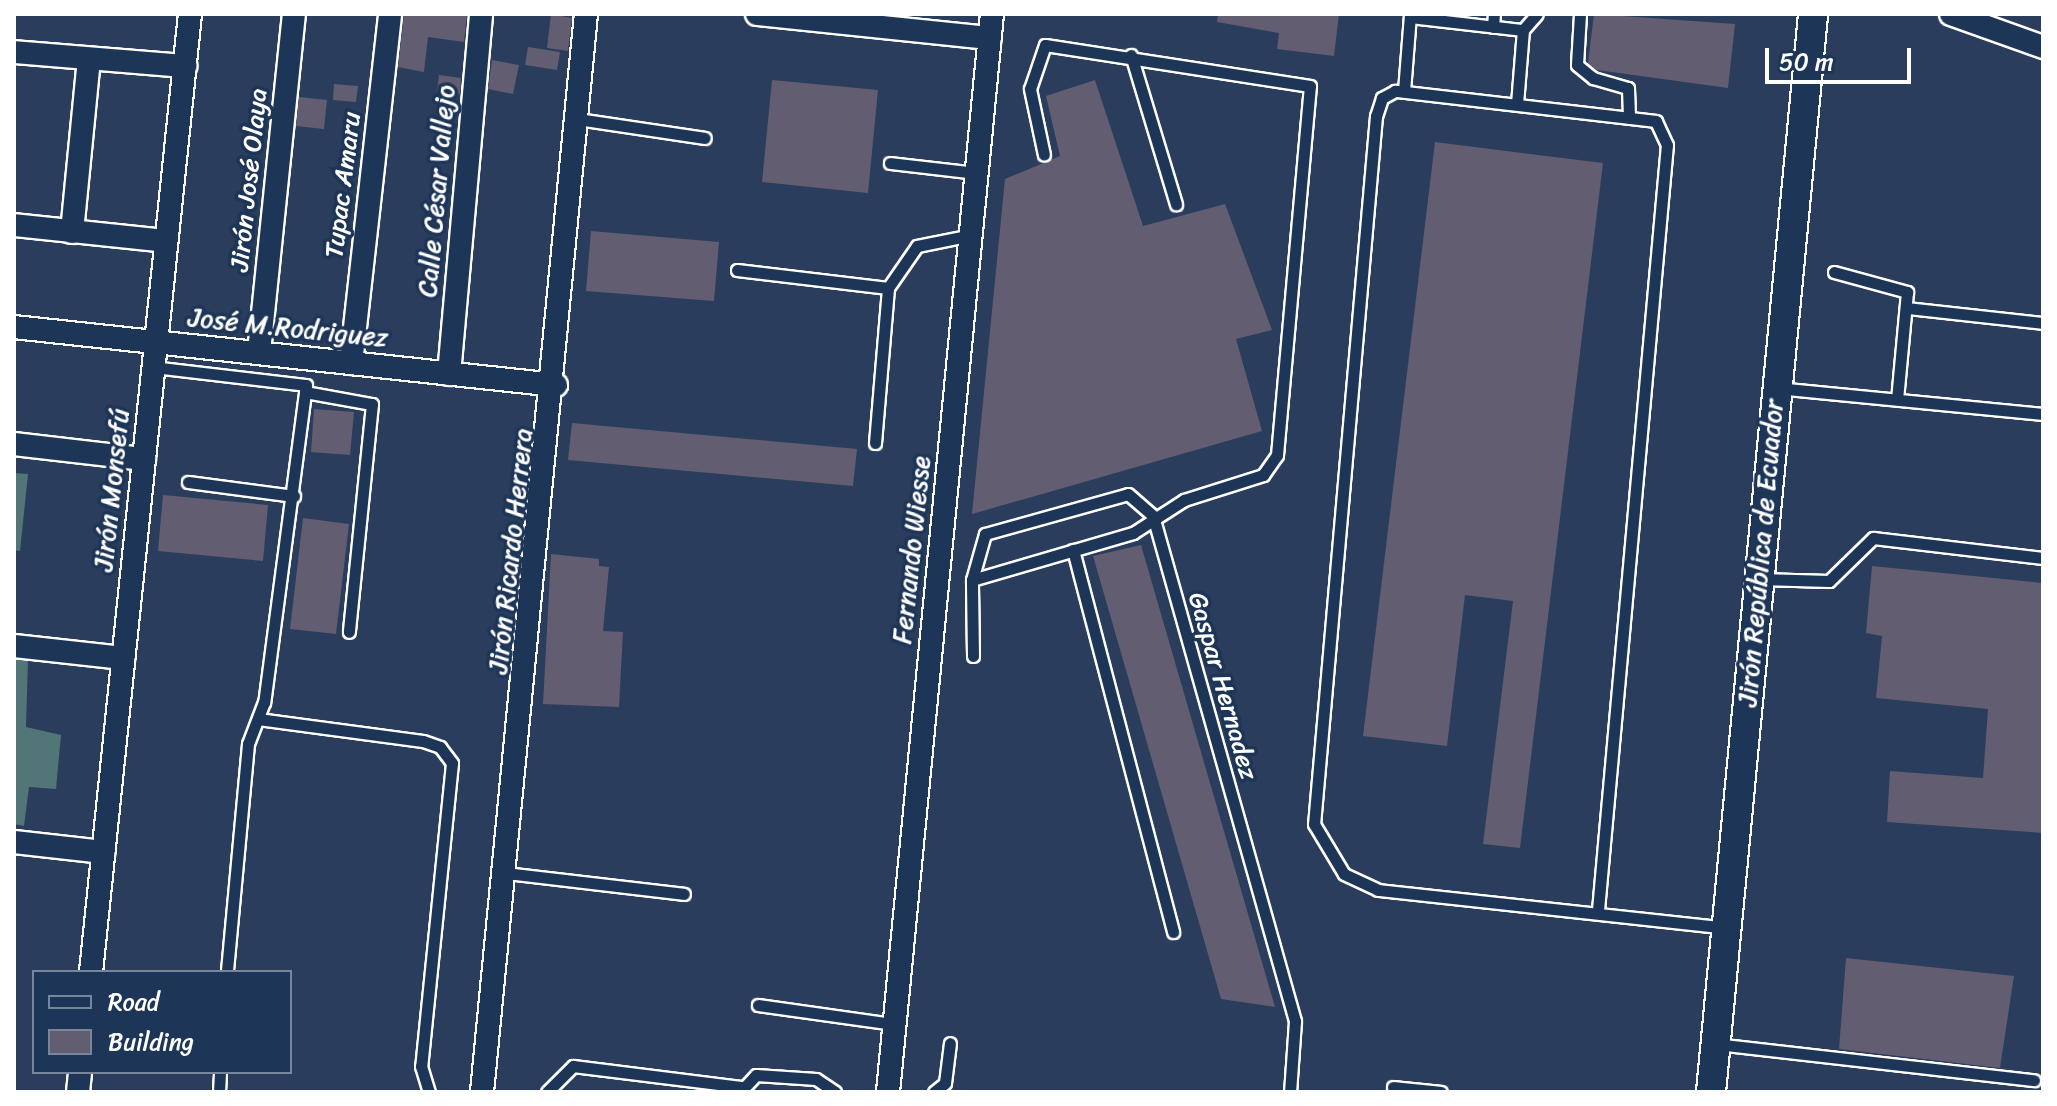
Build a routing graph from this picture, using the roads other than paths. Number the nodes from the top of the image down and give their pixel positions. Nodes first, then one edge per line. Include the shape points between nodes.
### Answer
1 (190, 14) edge
2 (294, 14) edge
3 (390, 14) edge
4 (481, 14) edge
5 (586, 14) edge
6 (757, 14) edge
7 (992, 14) edge
8 (1494, 14) edge
9 (1537, 14) edge
10 (1580, 14) edge
11 (1813, 14) edge
12 (1951, 14) edge
13 (1410, 15) edge
14 (787, 16) edge
15 (1493, 27) junction
16 (1523, 30) junction
17 (990, 38) junction
18 (2043, 47) edge
19 (14, 52) edge
20 (1131, 55) junction
21 (89, 59) junction
22 (185, 66) junction
23 (1404, 91) junction
24 (1517, 104) junction
25 (1629, 118) junction
26 (578, 119) junction
27 (705, 138) dead end
28 (1044, 155) dead end
29 (890, 163) dead end
30 (977, 173) junction
31 (1176, 204) dead end
32 (14, 225) edge
33 (72, 232) junction
34 (971, 235) junction
35 (166, 241) junction
36 (737, 270) dead end
37 (1834, 272) dead end
38 (888, 288) junction
39 (1907, 308) junction
40 (2043, 323) edge
41 (14, 327) edge
42 (156, 342) junction
43 (259, 352) junction
44 (351, 363) junction
45 (153, 367) junction
46 (449, 374) junction
47 (556, 385) junction
48 (1777, 388) junction
49 (305, 392) junction
50 (1897, 400) junction
51 (2043, 414) edge
52 (875, 443) dead end
53 (14, 444) edge
54 (144, 459) junction
55 (188, 482) dead end
56 (294, 496) junction
57 (1153, 516) junction
58 (1073, 550) junction
59 (2043, 558) edge
60 (1759, 579) junction
61 (972, 580) junction
62 (349, 632) dead end
63 (14, 646) edge
64 (973, 656) dead end
65 (123, 658) junction
66 (258, 719) junction
67 (14, 842) edge
68 (103, 852) junction
69 (506, 873) junction
70 (684, 894) dead end
71 (1598, 910) junction
72 (1725, 928) junction
73 (1173, 932) dead end
74 (91, 970) edge
75 (227, 970) edge
76 (758, 1005) dead end
77 (894, 1024) junction
78 (950, 1043) dead end
79 (1715, 1044) junction
80 (2034, 1080) dead end
81 (1393, 1087) dead end
82 (741, 1090) edge
83 (429, 1092) edge
84 (482, 1092) edge
85 (547, 1092) edge
86 (835, 1092) edge
87 (889, 1092) edge
88 (934, 1092) edge
89 (1290, 1092) edge
90 (1441, 1092) edge
91 (1711, 1092) edge

1 - 22 street, Jirón Monsefú
2 - 43 street, Jirón José Olaya
3 - 44 street, Tupac Amaru
4 - 46 street, Calle César Vallejo
5 - 26 street, Jirón Ricardo Herrera
6 - 14 street
7 - 17 street, Fernando Wiesse
8 - 15 lane
9 - 16 lane
10 - 25 lane via 1577,65 1593,78 1628,88
11 - 48 street, Jirón República de Ecuador
12 - 18 street
13 - 15 lane
13 - 23 lane
14 - 17 street
15 - 16 lane
16 - 24 lane
17 - 30 street, Fernando Wiesse
19 - 21 street
20 - 28 lane via 1041,48 1030,89
20 - 31 lane
20 - 57 lane via 1301,80 1310,86 1277,455 1263,475
21 - 22 street
21 - 33 street
22 - 35 street, Jirón Monsefú
23 - 24 lane
23 - 71 lane via 1382,98 1376,116 1314,824 1344,874 1378,890
24 - 25 lane
25 - 71 lane via 1656,121 1667,145
26 - 27 lane
26 - 47 street, Jirón Ricardo Herrera
29 - 30 lane
30 - 34 street, Fernando Wiesse
32 - 33 street
33 - 35 street
34 - 38 lane via 917,246
34 - 77 street, Fernando Wiesse
35 - 42 street, Jirón Monsefú
36 - 38 lane
37 - 39 lane via 1902,285
38 - 52 lane
39 - 40 lane
39 - 50 lane
41 - 42 street, José M.Rodriguez
42 - 43 street, José M.Rodriguez
42 - 45 street, Jirón Monsefú
43 - 44 street, José M.Rodriguez
44 - 46 street, José M.Rodriguez
45 - 49 lane via 306,385
45 - 54 street, Jirón Monsefú
46 - 47 street, José M.Rodriguez
47 - 69 street, Jirón Ricardo Herrera
48 - 50 lane
48 - 60 street, Jirón República de Ecuador
49 - 56 lane
49 - 62 lane via 372,404
50 - 51 lane
53 - 54 street
54 - 65 street, Jirón Monsefú
55 - 56 lane
56 - 66 lane
57 - 58 lane via 1133,533
57 - 61 lane via 1128,494 985,534
57 - 89 lane, Gaspar Hernadez via 1295,1021
58 - 61 lane
58 - 73 lane
59 - 60 lane via 1873,538 1829,581
60 - 72 street, Jirón República de Ecuador
61 - 64 lane
63 - 65 street
65 - 68 street, Jirón Monsefú
66 - 75 lane via 248,744
66 - 83 lane via 423,741 440,747 452,763 421,1066
67 - 68 street
68 - 74 street, Jirón Monsefú
69 - 70 lane
69 - 84 street, Jirón Ricardo Herrera
71 - 72 lane
72 - 79 street, Jirón República de Ecuador
76 - 77 lane
77 - 87 street, Fernando Wiesse
78 - 88 lane via 945,1083
79 - 80 lane
79 - 91 street, Jirón República de Ecuador
81 - 90 lane
82 - 85 lane via 573,1066
82 - 86 lane via 756,1075 816,1079

